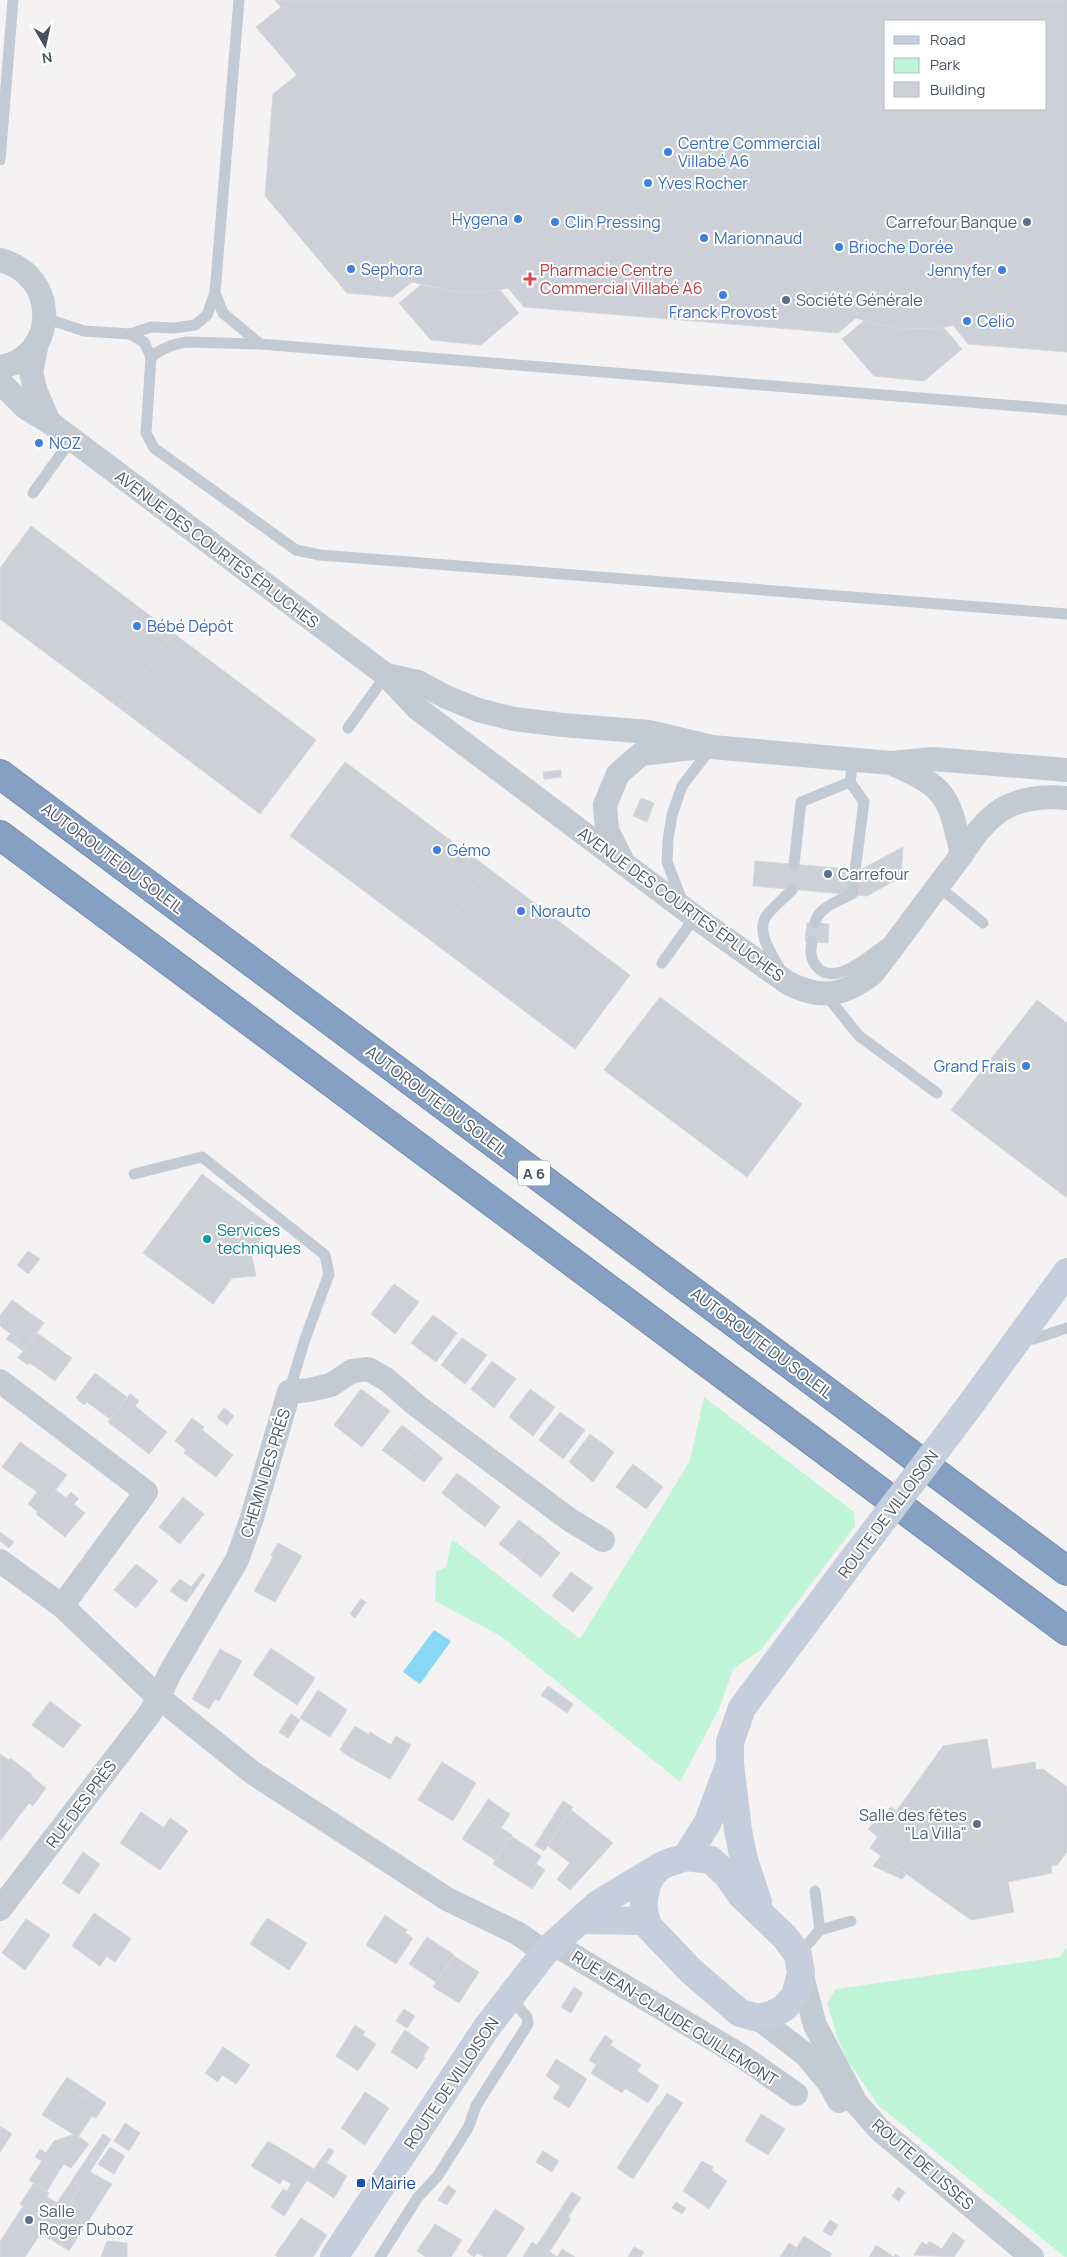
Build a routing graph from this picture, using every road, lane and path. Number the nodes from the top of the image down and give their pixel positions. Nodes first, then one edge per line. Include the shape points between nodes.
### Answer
1 (13, 0) edge
2 (238, 1) edge
3 (0, 160) edge
4 (0, 260) edge
5 (215, 292) junction
6 (45, 318) junction
7 (130, 334) junction
8 (37, 343) junction
9 (260, 344) junction
10 (151, 357) junction
11 (0, 367) edge
12 (0, 382) edge
13 (1067, 410) edge
14 (49, 422) junction
15 (71, 440) junction
16 (33, 493) dead end
17 (1067, 614) edge
18 (386, 675) junction
19 (348, 728) dead end
20 (712, 747) junction
21 (891, 763) junction
22 (1067, 770) edge
23 (852, 771) junction
24 (0, 774) edge
25 (1067, 798) edge
26 (0, 835) edge
27 (962, 854) junction
28 (623, 861) junction
29 (794, 864) dead end
30 (938, 886) junction
31 (792, 890) dead end
32 (690, 913) junction
33 (983, 922) dead end
34 (815, 923) dead end
35 (906, 930) junction
36 (812, 941) dead end
37 (662, 963) dead end
38 (788, 983) junction
39 (826, 995) junction
40 (937, 1093) dead end
41 (134, 1174) dead end
42 (1067, 1272) edge
43 (1067, 1328) edge
44 (1021, 1334) junction
45 (0, 1382) edge
46 (289, 1392) junction
47 (603, 1540) dead end
48 (0, 1561) edge
49 (1067, 1571) edge
50 (62, 1606) junction
51 (1067, 1631) edge
52 (157, 1696) junction
53 (730, 1764) junction
54 (686, 1856) junction
55 (661, 1866) junction
56 (815, 1891) dead end
57 (0, 1909) edge
58 (762, 1913) junction
59 (582, 1920) junction
60 (645, 1921) junction
61 (851, 1921) dead end
62 (820, 1930) junction
63 (549, 1948) junction
64 (799, 1964) junction
65 (510, 1997) junction
66 (758, 2018) junction
67 (796, 2094) dead end
68 (334, 2257) edge
69 (380, 2257) edge
70 (1013, 2257) edge
71 (1032, 2257) edge

1 - 3 lane
2 - 5 lane
4 - 6 street via 14,264 31,277 42,296
5 - 7 lane via 206,315 195,325 151,327
5 - 9 lane via 223,314
6 - 7 lane via 84,330
6 - 8 street, AVENUE DES COURTES ÉPLUCHES
7 - 10 lane via 144,342
8 - 11 street via 24,357
8 - 14 street, AVENUE DES COURTES ÉPLUCHES via 32,374
9 - 10 lane via 175,343
9 - 13 lane
10 - 17 lane via 146,434 154,448 296,550 320,555
12 - 14 street, AVENUE DES COURTES ÉPLUCHES via 26,408
14 - 15 street, AVENUE DES COURTES ÉPLUCHES
15 - 16 lane
15 - 18 street, AVENUE DES COURTES ÉPLUCHES
18 - 19 lane
18 - 20 street, AVENUE DES COURTES ÉPLUCHES via 418,682 478,710 514,719 649,732
18 - 28 street, AVENUE DES COURTES ÉPLUCHES via 418,709
20 - 23 street, AVENUE DES COURTES ÉPLUCHES
20 - 28 street via 641,754 618,774 605,805 607,830
20 - 32 lane via 682,786 668,840 667,862
21 - 22 street, AVENUE DES COURTES ÉPLUCHES via 933,759
21 - 23 street, AVENUE DES COURTES ÉPLUCHES
21 - 27 street, AVENUE DES COURTES ÉPLUCHES via 934,784 948,801
23 - 29 lane via 802,802
23 - 34 lane via 864,802 852,894 825,909
24 - 49 highway, AUTOROUTE DU SOLEIL / A 6
25 - 27 street, AVENUE DES COURTES ÉPLUCHES via 1048,796 1016,802 987,822
26 - 51 highway
27 - 30 street, AVENUE DES COURTES ÉPLUCHES
28 - 32 street, AVENUE DES COURTES ÉPLUCHES
30 - 33 lane
30 - 35 street, AVENUE DES COURTES ÉPLUCHES
31 - 38 lane via 768,915 764,926 764,938
32 - 37 lane
32 - 38 street, AVENUE DES COURTES ÉPLUCHES
35 - 36 lane via 850,969 839,973 827,974 818,969 812,960
35 - 39 street, AVENUE DES COURTES ÉPLUCHES via 872,974 856,986
38 - 39 street, AVENUE DES COURTES ÉPLUCHES via 801,990
39 - 40 lane via 859,1036
41 - 46 lane via 202,1157 325,1255 329,1274
42 - 44 street, ROUTE DE VILLOISON
43 - 44 lane via 1034,1339
44 - 53 street, ROUTE DE VILLOISON, bridge via 742,1708 730,1742
45 - 50 street via 146,1492
46 - 47 street, CHEMIN DES PRÉS via 331,1385 352,1371 368,1369 386,1379 570,1520
46 - 52 street, CHEMIN DES PRÉS via 252,1521 237,1560
48 - 50 street, RUE JEAN-CLAUDE GUILLEMONT
50 - 52 street, RUE JEAN-CLAUDE GUILLEMONT
52 - 57 street, RUE DES PRÈS via 151,1712
52 - 63 street, RUE JEAN-CLAUDE GUILLEMONT via 254,1773 333,1826 447,1898
53 - 54 street, ROUTE DE VILLOISON via 708,1822
53 - 58 street, ROUTE DE VILLOISON via 744,1860
54 - 55 street, ROUTE DE VILLOISON
54 - 58 street via 711,1860 741,1895
55 - 59 street, ROUTE DE VILLOISON via 598,1904
55 - 60 street via 648,1882
56 - 62 lane
58 - 64 street via 785,1937
59 - 60 street
59 - 63 street, ROUTE DE VILLOISON
60 - 66 street via 671,1951 720,1997 740,2014
61 - 62 lane
62 - 64 lane
63 - 65 street, ROUTE DE VILLOISON
63 - 67 street, RUE JEAN-CLAUDE GUILLEMONT via 743,2057
64 - 66 street via 795,1996 784,2008
64 - 71 street, ROUTE DE LISSES via 815,2025 856,2103 880,2130
65 - 68 street, ROUTE DE VILLOISON
65 - 69 lane via 527,2017 528,2024 476,2106 455,2149 437,2177 418,2197
66 - 70 street, ROUTE DE LISSES via 806,2055 859,2128

